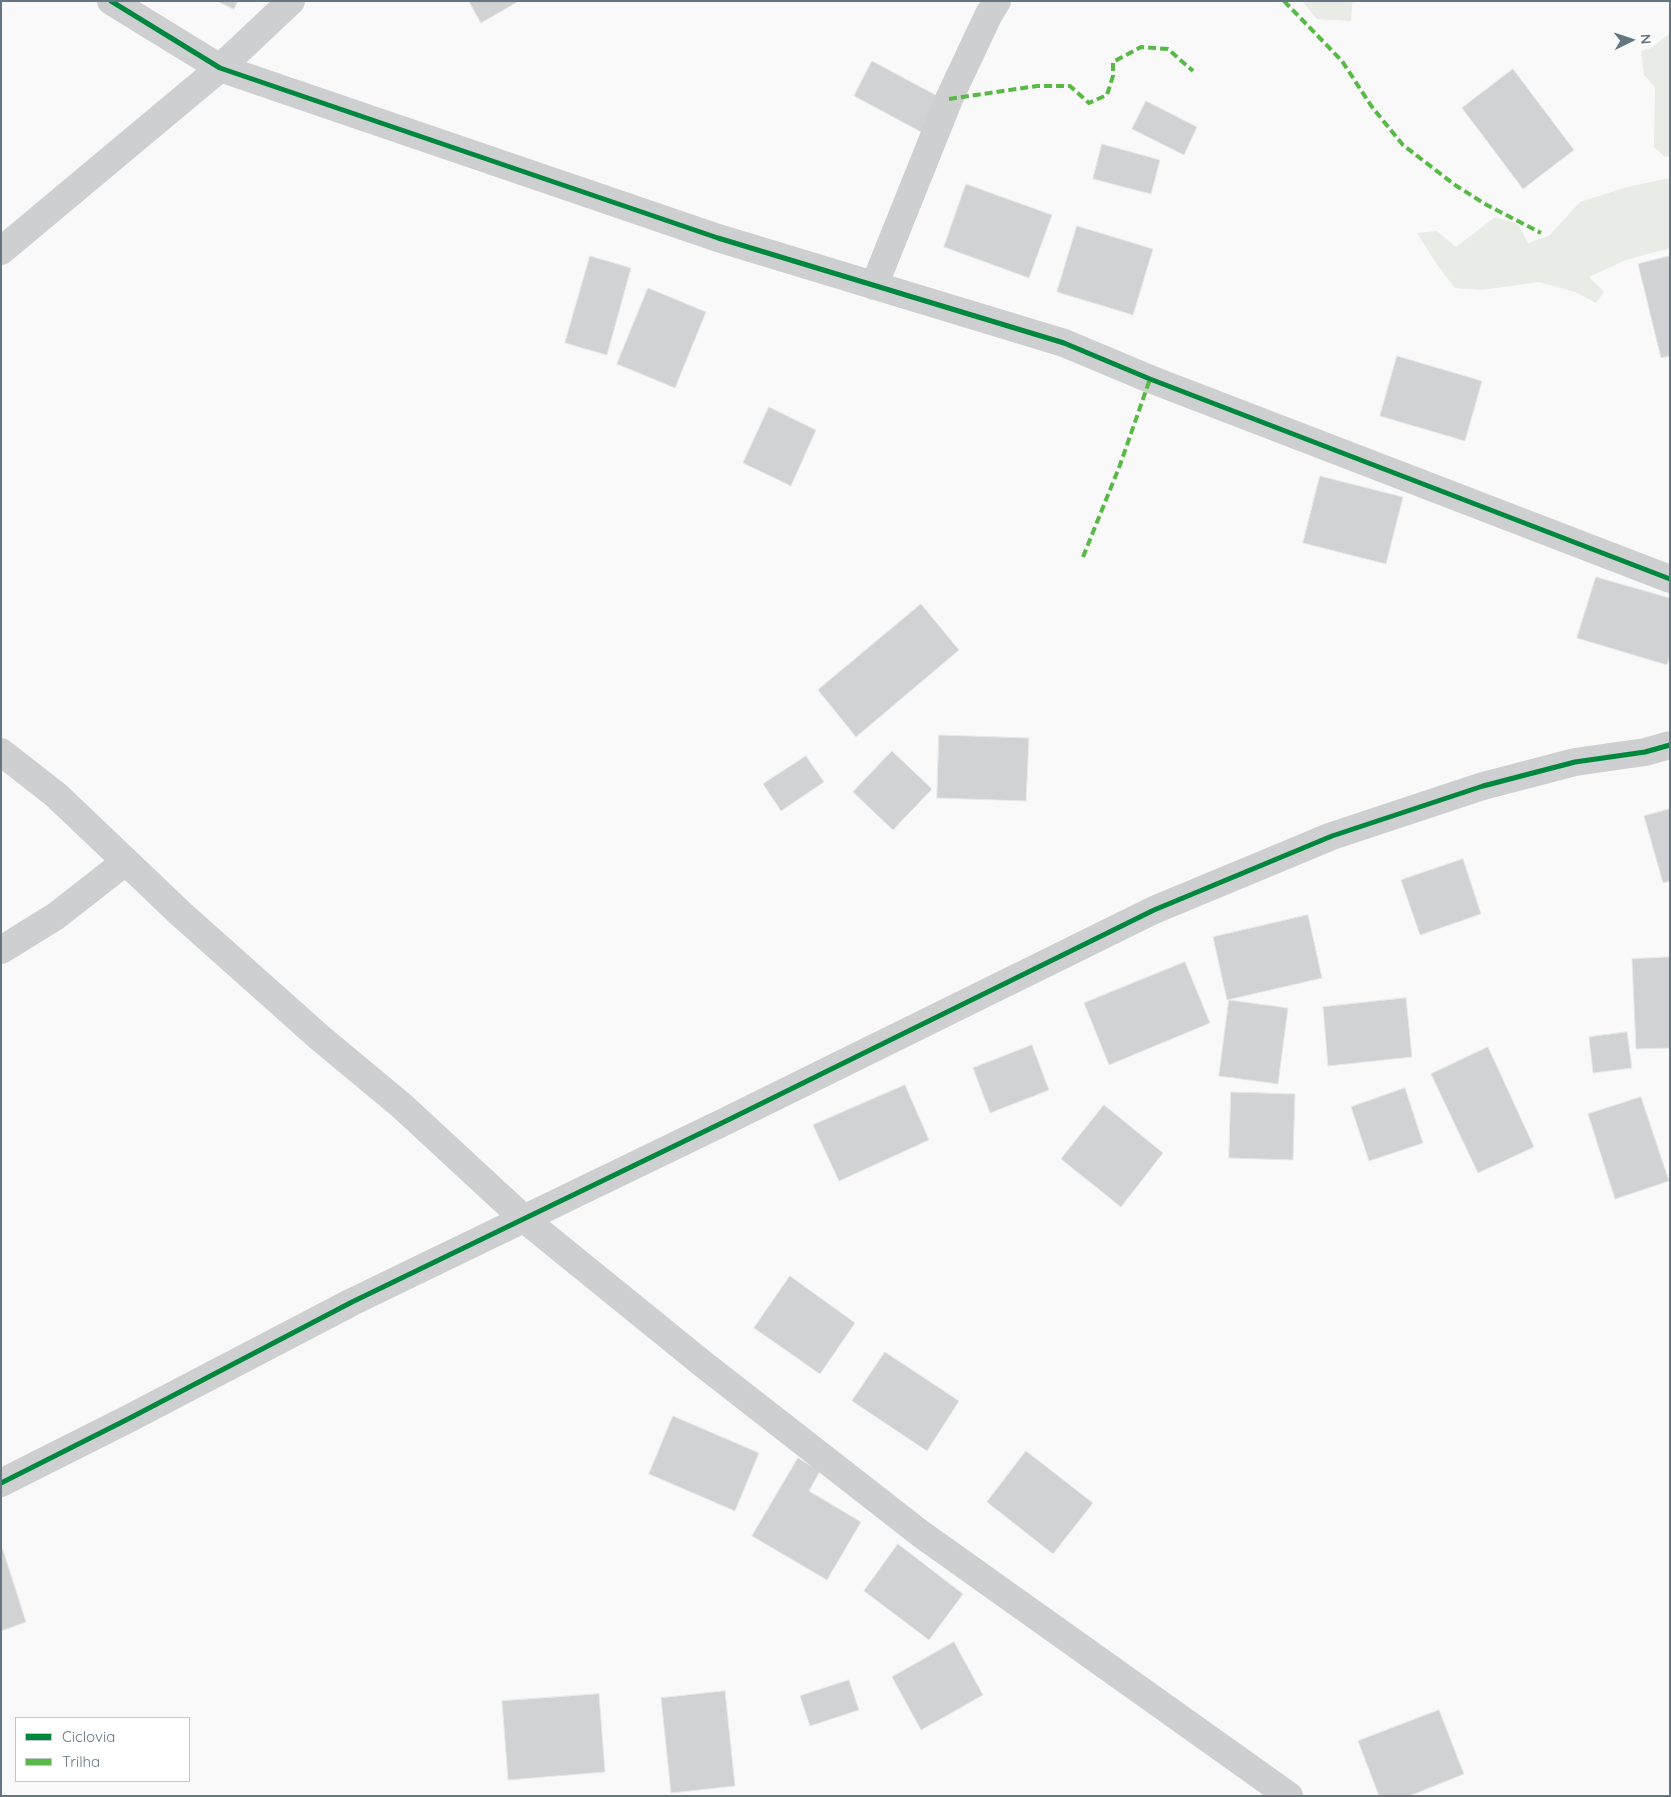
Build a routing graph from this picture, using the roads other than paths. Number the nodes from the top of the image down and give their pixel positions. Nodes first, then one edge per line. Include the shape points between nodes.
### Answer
1 (111, 1) edge
2 (292, 1) edge
3 (997, 1) edge
4 (220, 68) junction
5 (1, 251) edge
6 (874, 286) junction
7 (1670, 579) edge
8 (1670, 745) edge
9 (1, 752) edge
10 (125, 862) junction
11 (1, 950) edge
12 (523, 1218) junction
13 (1, 1483) edge
14 (1289, 1796) edge

1 - 4 street
2 - 4 street
3 - 6 street via 949,99
4 - 5 street
4 - 6 street via 718,238
6 - 7 street via 1064,343 1150,380
8 - 12 street via 1575,762 1483,786 1332,836 1154,910
9 - 10 street via 56,795
10 - 11 street via 56,916
10 - 12 street via 245,972 402,1106
12 - 13 street via 352,1302
12 - 14 street via 921,1534

